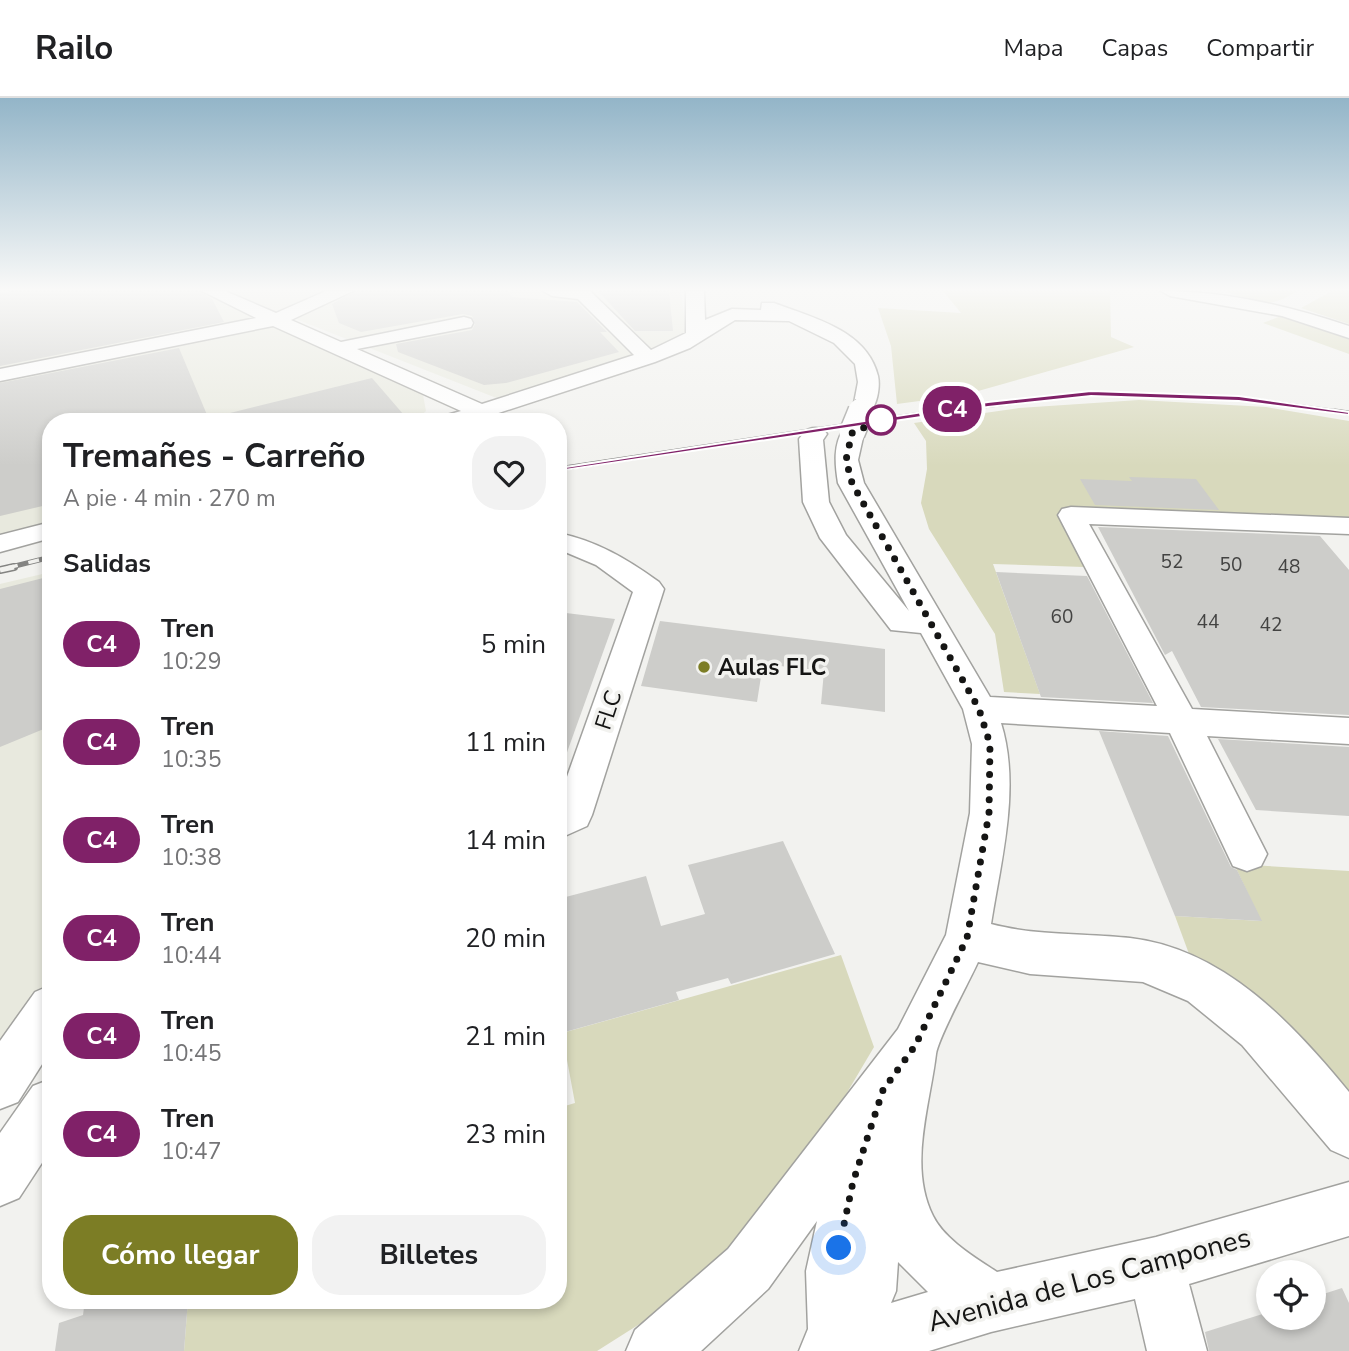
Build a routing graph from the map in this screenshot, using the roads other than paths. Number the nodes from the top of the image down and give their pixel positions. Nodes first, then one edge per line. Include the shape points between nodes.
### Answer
1 (127, 349) edge
2 (341, 349) edge
3 (639, 349) edge
4 (662, 349) edge
5 (856, 349) edge
6 (648, 358) junction
7 (0, 375) edge
8 (438, 393) junction
9 (482, 412) junction
10 (436, 413) edge
11 (479, 413) edge
12 (815, 434) dead end
13 (42, 532) edge
14 (1343, 532) edge
15 (567, 542) edge
16 (0, 544) edge
17 (933, 623) junction
18 (979, 709) junction
19 (1183, 723) junction
20 (1349, 731) edge
21 (567, 818) edge
22 (1247, 854) dead end
23 (967, 938) junction
24 (42, 1021) edge
25 (915, 1046) junction
26 (0, 1084) edge
27 (883, 1090) junction
28 (42, 1117) edge
29 (1349, 1132) edge
30 (894, 1142) junction
31 (0, 1179) edge
32 (1349, 1209) edge
33 (1156, 1266) junction
34 (991, 1303) junction
35 (836, 1350) edge
36 (656, 1351) edge
37 (1177, 1351) edge

1 - 7 street
2 - 8 street
3 - 6 street
4 - 6 street
5 - 17 street via 870,373 871,386 846,460 852,483
6 - 9 street
8 - 9 street
8 - 10 street via 442,405
9 - 11 street
12 - 17 street via 811,439 816,502 834,538 902,623
13 - 16 street
14 - 19 street via 1071,516
15 - 21 street, FLC via 608,559 649,589 573,814
17 - 18 street
18 - 19 street
18 - 23 street via 990,744 989,813
19 - 20 street
19 - 22 street
23 - 25 street
23 - 29 street via 1026,953 1143,961 1178,972 1233,1006 1290,1059
24 - 26 street
25 - 27 street
25 - 30 street
27 - 35 street via 853,1182 835,1270
27 - 36 street via 748,1269
28 - 31 street
30 - 34 street via 911,1233 948,1272
30 - 35 street via 876,1191 867,1291
32 - 33 street, Avenida de Los Campones
33 - 34 street, Avenida de Los Campones
33 - 37 street
34 - 35 street, Avenida de Los Campones

